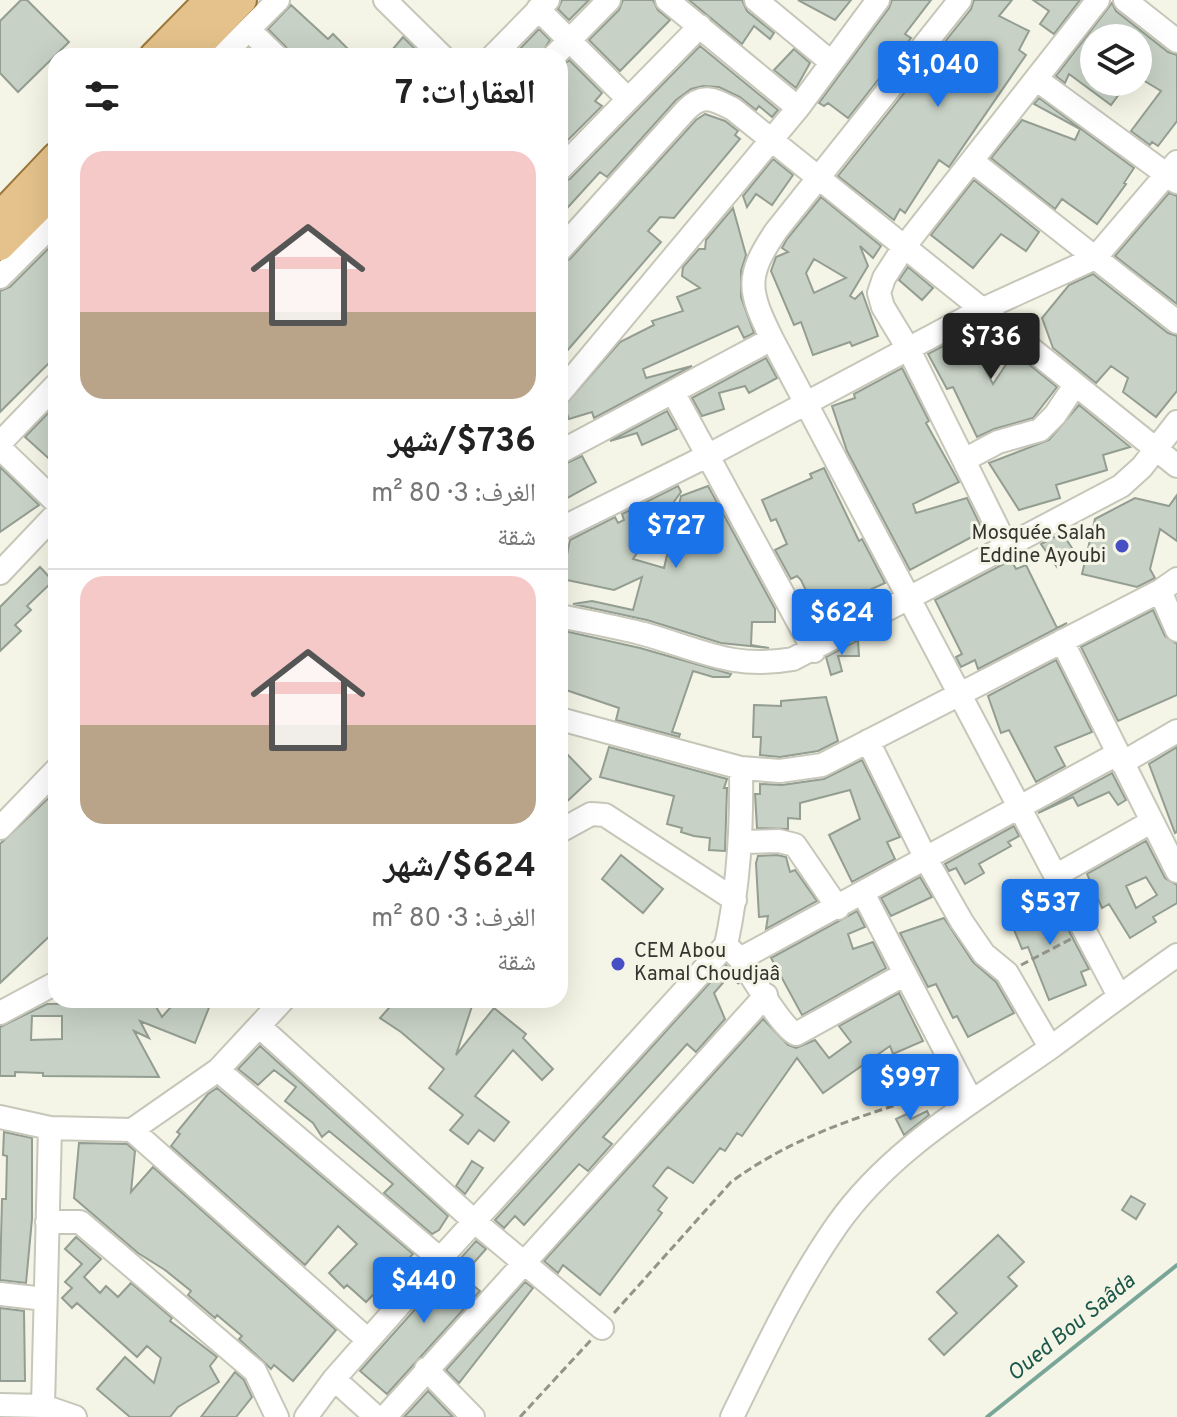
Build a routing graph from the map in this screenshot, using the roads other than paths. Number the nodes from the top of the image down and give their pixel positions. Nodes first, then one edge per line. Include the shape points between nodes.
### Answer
1 (209, 0) edge
2 (242, 0) edge
3 (278, 0) edge
4 (385, 0) edge
5 (609, 0) edge
6 (667, 0) edge
7 (756, 0) edge
8 (960, 0) edge
9 (1098, 0) edge
10 (1125, 0) edge
11 (866, 4) edge
12 (535, 6) edge
13 (700, 26) junction
14 (249, 30) junction
15 (1177, 41) edge
16 (162, 48) edge
17 (196, 48) edge
18 (230, 48) edge
19 (268, 48) edge
20 (434, 48) edge
21 (500, 48) edge
22 (560, 48) edge
23 (562, 48) edge
24 (568, 54) edge
25 (831, 62) junction
26 (1036, 79) junction
27 (628, 99) junction
28 (798, 108) junction
29 (770, 139) junction
30 (568, 161) edge
31 (972, 161) junction
32 (48, 165) edge
33 (1174, 173) edge
34 (819, 180) junction
35 (48, 198) edge
36 (0, 216) edge
37 (48, 229) edge
38 (568, 241) edge
39 (0, 246) edge
40 (904, 247) junction
41 (1095, 258) junction
42 (0, 277) edge
43 (981, 310) junction
44 (1177, 322) edge
45 (772, 339) junction
46 (909, 350) junction
47 (568, 383) edge
48 (1075, 385) junction
49 (673, 392) junction
50 (48, 394) edge
51 (806, 401) junction
52 (1177, 422) edge
53 (0, 445) edge
54 (568, 448) edge
55 (1156, 449) junction
56 (707, 456) junction
57 (964, 460) junction
58 (1177, 466) edge
59 (48, 494) edge
60 (48, 522) edge
61 (568, 525) edge
62 (1006, 545) junction
63 (0, 573) edge
64 (1168, 585) edge
65 (909, 598) junction
66 (568, 618) edge
67 (1177, 630) edge
68 (1062, 641) junction
69 (814, 651) junction
70 (959, 695) junction
71 (568, 721) edge
72 (1177, 731) edge
73 (868, 741) junction
74 (1120, 759) junction
75 (741, 768) junction
76 (48, 778) edge
77 (1019, 807) junction
78 (1151, 822) junction
79 (568, 827) edge
80 (0, 828) edge
81 (742, 842) junction
82 (1172, 847) edge
83 (926, 859) junction
84 (1177, 871) edge
85 (1055, 876) junction
86 (863, 893) junction
87 (735, 900) junction
88 (838, 908) junction
89 (733, 952) junction
90 (1177, 955) edge
91 (905, 974) junction
92 (48, 987) edge
93 (766, 995) junction
94 (1119, 996) junction
95 (276, 1008) edge
96 (0, 1013) edge
97 (259, 1026) junction
98 (1050, 1047) junction
99 (218, 1070) junction
100 (967, 1092) junction
101 (0, 1117) edge
102 (50, 1128) junction
103 (132, 1130) junction
104 (474, 1221) junction
105 (47, 1222) junction
106 (440, 1259) junction
107 (524, 1261) junction
108 (0, 1294) edge
109 (45, 1299) junction
110 (602, 1328) road end
111 (368, 1340) junction
112 (426, 1369) junction
113 (334, 1379) junction
114 (0, 1405) edge
115 (43, 1406) junction
116 (73, 1416) edge
117 (276, 1417) edge
118 (306, 1417) edge
119 (376, 1417) edge
120 (385, 1417) edge
121 (473, 1417) edge
122 (732, 1417) edge

1 - 16 main road
2 - 17 main road
3 - 14 street
4 - 20 street
5 - 23 street
6 - 13 street
7 - 25 street
8 - 34 street
9 - 26 street
10 - 15 street
11 - 25 street
12 - 21 street
12 - 22 street
13 - 27 street
13 - 28 street
14 - 18 street
14 - 19 street
24 - 27 street
25 - 28 street
26 - 31 street
26 - 33 street
27 - 30 street
28 - 29 street
29 - 34 street
29 - 38 street via 733,109 712,99 695,101
29 - 47 street
31 - 40 street
31 - 41 street
32 - 36 main road
33 - 41 street
34 - 40 street
34 - 45 street via 776,231 754,270 752,294
35 - 39 main road
37 - 42 street
40 - 43 street
40 - 46 street via 879,293
41 - 43 street
41 - 44 street
43 - 46 street
43 - 48 street
45 - 49 street
45 - 51 street
46 - 51 street
46 - 57 street
48 - 55 street
48 - 57 street via 1040,430 998,442
49 - 54 street
49 - 56 street
50 - 53 street
51 - 56 street
51 - 65 street
52 - 55 street
53 - 59 street
55 - 58 street
55 - 62 street via 1121,486
56 - 61 street
56 - 69 street
57 - 62 street
60 - 63 street
62 - 65 street
64 - 67 street
64 - 68 street
65 - 69 street
65 - 70 street
66 - 69 street via 751,664
68 - 70 street
68 - 74 street
70 - 73 street
70 - 77 street
71 - 75 street
72 - 74 street
73 - 75 street via 801,770
73 - 83 street
74 - 77 street
74 - 78 street
75 - 81 street
76 - 80 street
77 - 83 street
77 - 85 street
78 - 82 street
78 - 85 street
79 - 87 street via 591,814 605,815
81 - 87 street
81 - 88 street via 795,845
82 - 84 street
83 - 86 street
83 - 98 street via 973,939 1007,973
85 - 94 street
86 - 88 street
86 - 91 street
87 - 89 street
88 - 89 street
89 - 93 street
89 - 104 street
90 - 94 street
91 - 93 street via 796,1034
91 - 100 street
92 - 96 street
93 - 107 street
94 - 98 street
95 - 97 street
97 - 99 street
97 - 104 street
98 - 100 street
99 - 103 street
99 - 106 street
100 - 122 street via 868,1187 837,1225 775,1329
101 - 102 street
102 - 103 street
102 - 105 street
103 - 111 street
104 - 106 street
104 - 107 street
105 - 109 street
105 - 117 street via 80,1222 225,1344 255,1371
106 - 111 street
107 - 110 street
107 - 112 street
108 - 109 street
109 - 115 street
111 - 113 street
112 - 120 street
112 - 121 street
113 - 118 street
113 - 119 street
114 - 115 street
115 - 116 street

